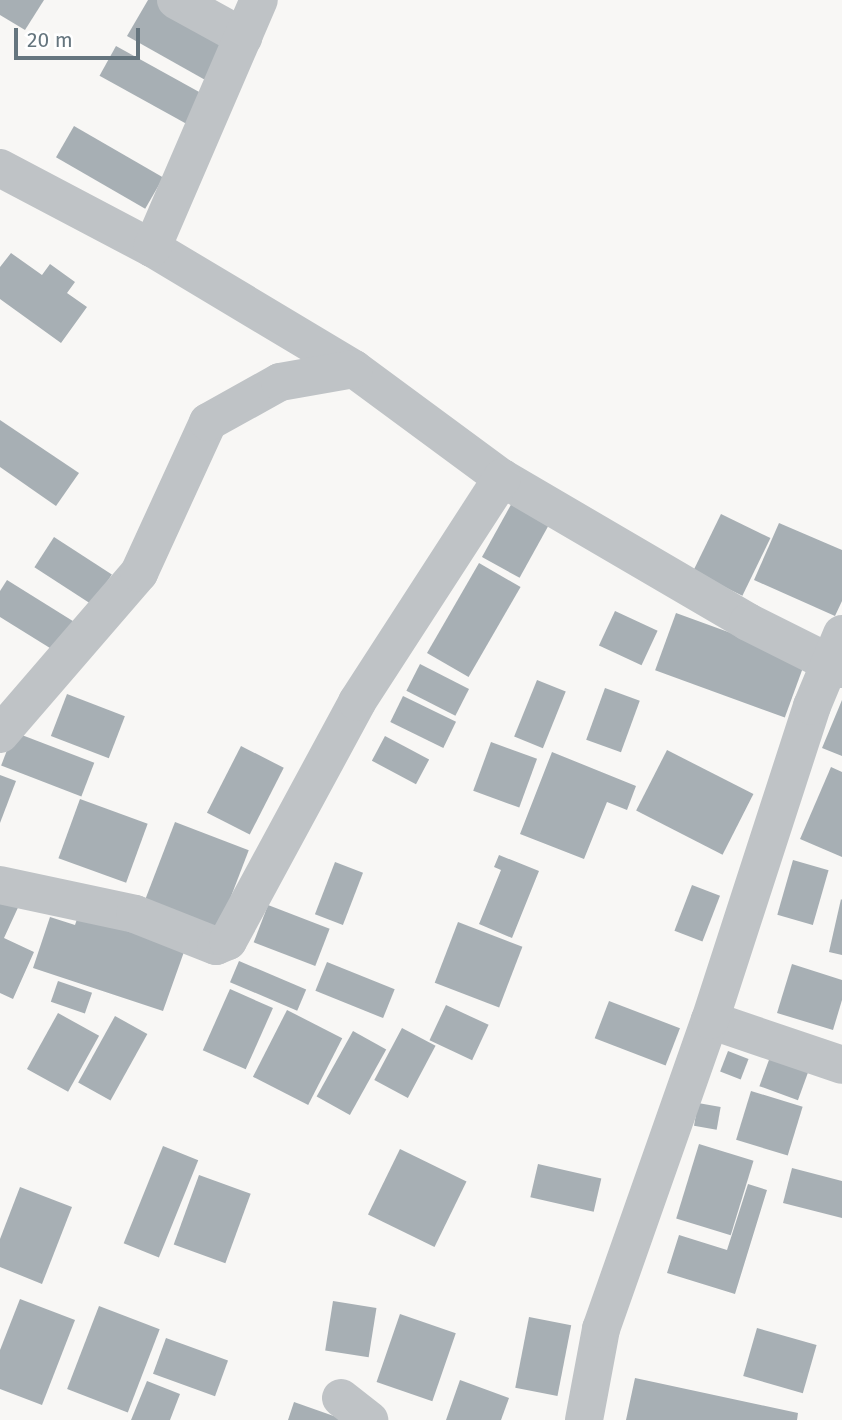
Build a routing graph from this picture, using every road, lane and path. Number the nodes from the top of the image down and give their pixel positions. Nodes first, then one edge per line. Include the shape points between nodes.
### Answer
1 (176, 0) edge
2 (259, 0) edge
3 (243, 37) junction
4 (0, 168) edge
5 (152, 248) junction
6 (354, 369) junction
7 (502, 478) junction
8 (838, 655) edge
9 (0, 734) edge
10 (0, 884) edge
11 (710, 1020) junction
12 (842, 1065) edge
13 (584, 1420) edge

1 - 3 street
2 - 3 street
3 - 5 street
4 - 5 street
5 - 6 street
6 - 7 street
6 - 9 street via 280,382 208,422 139,573
7 - 8 street via 748,622
7 - 10 street via 357,702 228,941 216,946 135,914
8 - 11 street via 765,845
11 - 12 street
11 - 13 street via 601,1329

